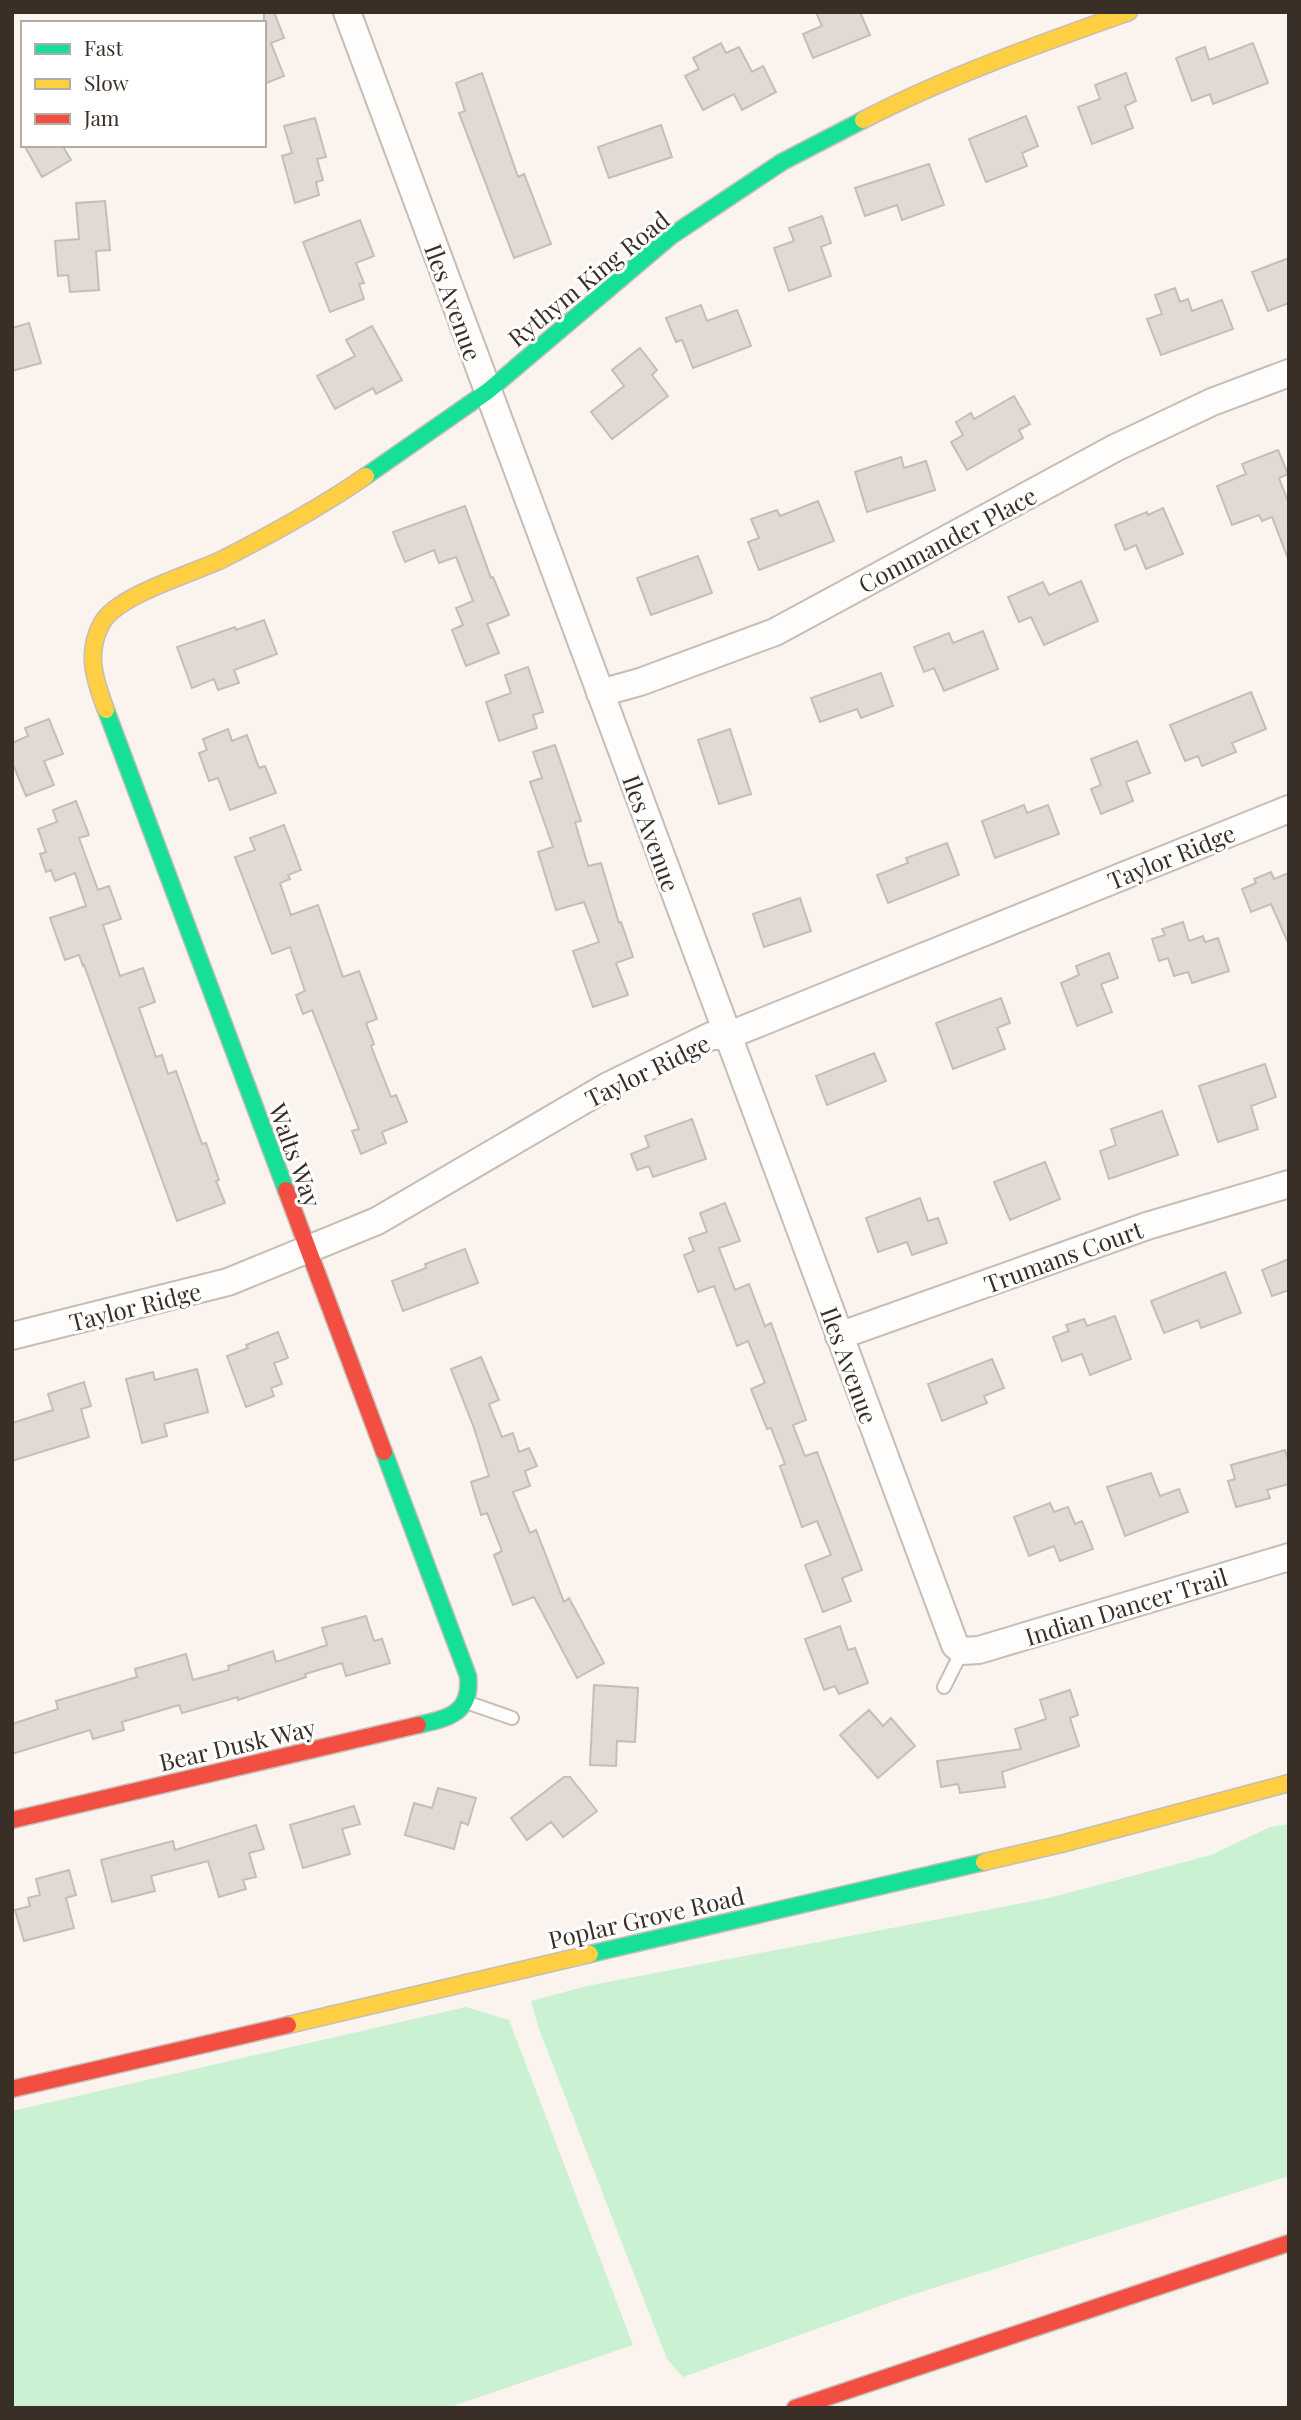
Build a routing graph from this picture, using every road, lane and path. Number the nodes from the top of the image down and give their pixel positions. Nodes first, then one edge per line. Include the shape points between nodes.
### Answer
1 (347, 12) edge
2 (1129, 12) edge
3 (1289, 373) edge
4 (488, 391) junction
5 (102, 622) joint
6 (600, 693) junction
7 (1289, 809) edge
8 (727, 1036) junction
9 (1289, 1184) edge
10 (308, 1250) junction
11 (12, 1336) edge
12 (839, 1336) junction
13 (1289, 1557) edge
14 (962, 1651) junction
15 (944, 1687) dead end
16 (466, 1702) junction
17 (512, 1718) dead end
18 (1289, 1783) edge
19 (12, 1820) edge
20 (12, 2089) edge
21 (1289, 2243) edge
22 (795, 2408) edge
23 (1158, 2408) edge
24 (1171, 2408) edge

1 - 4 street, Iles Avenue
2 - 4 street, Rythym King Road via 913,94 782,162 671,236
3 - 6 street, Commander Place via 1212,402 1115,448 775,632
4 - 5 street, Rythym King Road via 339,495 222,559 117,605
4 - 6 street, Iles Avenue
5 - 10 street, Walts Way via 94,643 93,674
6 - 8 street, Iles Avenue
7 - 8 street, Taylor Ridge
8 - 10 street, Taylor Ridge via 711,1036 608,1086 377,1221
8 - 12 street, Iles Avenue
9 - 12 street, Trumans Court via 1147,1226
10 - 11 street, Taylor Ridge via 228,1282
10 - 16 street, Walts Way via 468,1676
12 - 14 street, Iles Avenue via 950,1636
13 - 14 street, Indian Dancer Trail via 979,1650
14 - 15 lane
16 - 17 lane
16 - 19 street, Bear Dusk Way via 447,1718
18 - 20 street, Poplar Grove Road via 1062,1844
21 - 22 street
23 - 24 path

